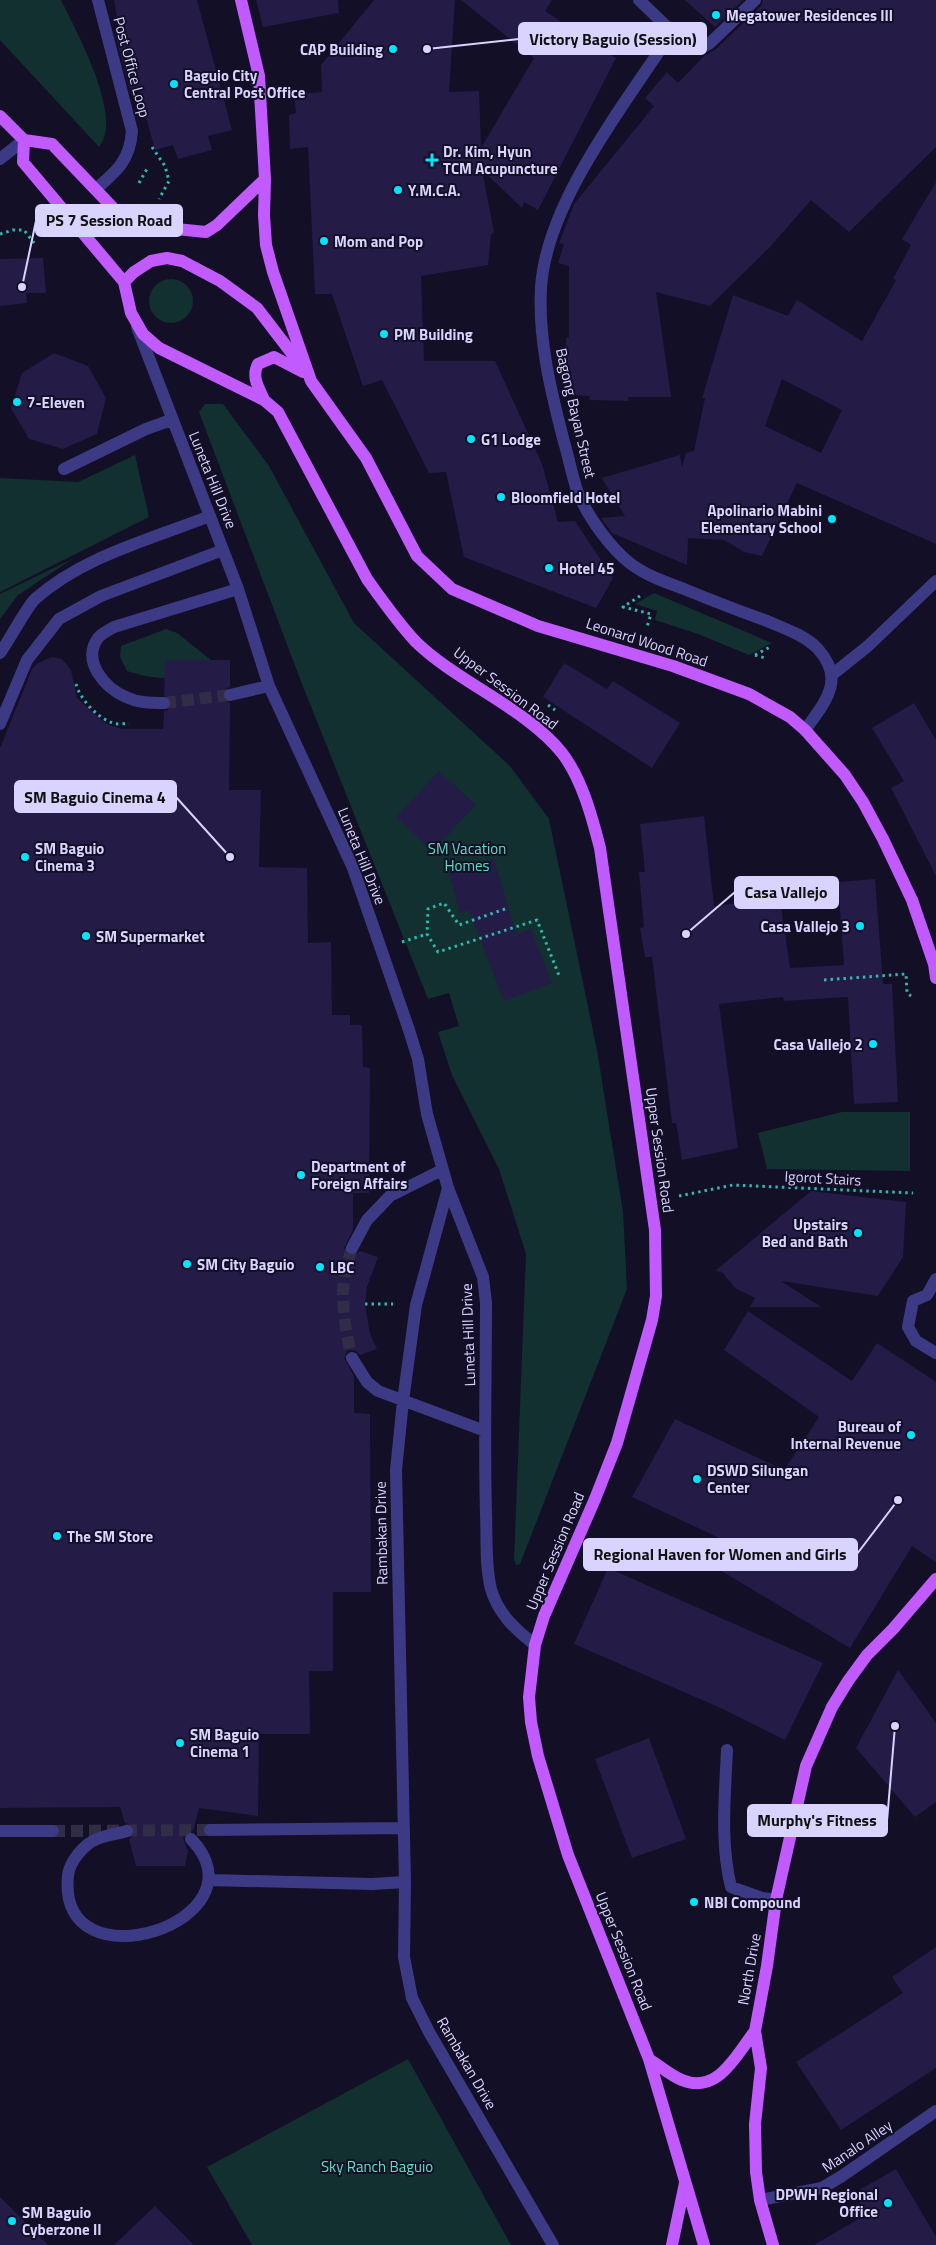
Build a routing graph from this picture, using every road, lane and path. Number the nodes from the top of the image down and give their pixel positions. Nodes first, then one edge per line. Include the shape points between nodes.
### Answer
1 (98, 0) edge
2 (241, 0) edge
3 (639, 0) edge
4 (755, 0) edge
5 (672, 32) junction
6 (0, 116) edge
7 (24, 140) junction
8 (0, 159) edge
9 (165, 166) dead end
10 (265, 178) junction
11 (96, 189) junction
12 (158, 199) dead end
13 (0, 234) edge
14 (34, 244) dead end
15 (124, 282) junction
16 (132, 313) junction
17 (308, 374) junction
18 (264, 400) junction
19 (171, 420) junction
20 (64, 468) dead end
21 (210, 516) junction
22 (223, 550) junction
23 (936, 581) edge
24 (238, 589) junction
25 (646, 592) dead end
26 (647, 626) dead end
27 (775, 644) dead end
28 (0, 654) edge
29 (764, 658) dead end
30 (833, 674) junction
31 (269, 686) junction
32 (230, 695) tunnel mouth
33 (164, 704) tunnel mouth
34 (0, 724) edge
35 (805, 730) junction
36 (505, 909) dead end
37 (427, 934) junction
38 (406, 941) dead end
39 (560, 978) dead end
40 (936, 978) edge
41 (824, 980) dead end
42 (911, 996) dead end
43 (442, 1170) junction
44 (448, 1188) junction
45 (912, 1193) dead end
46 (679, 1196) dead end
47 (352, 1248) tunnel mouth
48 (936, 1279) edge
49 (365, 1304) dead end
50 (392, 1304) dead end
51 (936, 1353) edge
52 (352, 1358) tunnel mouth
53 (403, 1402) junction
54 (485, 1431) junction
55 (936, 1579) edge
56 (535, 1645) junction
57 (727, 1750) dead end
58 (404, 1828) junction
59 (210, 1830) tunnel mouth
60 (0, 1831) edge
61 (53, 1831) tunnel mouth
62 (127, 1831) dead end
63 (191, 1839) dead end
64 (209, 1880) junction
65 (405, 1882) junction
66 (776, 1900) junction
67 (754, 2031) junction
68 (649, 2060) junction
69 (936, 2112) edge
70 (686, 2180) junction
71 (760, 2200) junction
72 (553, 2245) edge
73 (672, 2245) edge
74 (704, 2245) edge
75 (773, 2245) edge

1 - 11 street, Post Office Loop via 132,141 120,168
2 - 10 main road via 259,76
3 - 5 street
4 - 5 street via 703,47 687,46
5 - 30 street, Bagong Bayan Street via 590,156 569,195 546,256 541,317 543,348 556,414 578,494 604,536 631,564 654,577 791,631 817,647
6 - 7 main road
7 - 8 street
7 - 11 main road via 52,144
7 - 15 main road, Upper Session Road via 23,162
9 - 12 path via 169,181
10 - 11 main road via 206,232 156,227 115,210
10 - 17 main road via 266,245
13 - 14 path via 24,230
15 - 16 main road, Upper Session Road
15 - 17 main road via 150,261 167,258 190,265 220,281 257,308
16 - 18 main road, Upper Session Road via 144,334 159,348
16 - 19 street, Luneta Hill Drive
17 - 18 main road via 274,357 258,364 255,380
17 - 35 main road, Leonard Wood Road via 317,392 366,458 417,556 452,589 538,626 673,666 748,694
18 - 56 main road, Upper Session Road via 278,412 367,579 417,642 539,730 562,753 583,790 600,848 655,1230 656,1296 617,1442 544,1616
19 - 20 street
19 - 21 street, Luneta Hill Drive
21 - 22 street, Luneta Hill Drive
21 - 28 street via 87,564 65,577 34,600
22 - 24 street, Luneta Hill Drive
22 - 34 street via 101,596 59,619 27,660
23 - 30 street via 868,646
24 - 31 street, Luneta Hill Drive
24 - 33 street via 114,627 98,638 92,654 95,670 105,684 124,697
25 - 26 path via 623,607 651,614
27 - 29 path via 754,655
30 - 35 street via 822,707
31 - 32 street
31 - 43 street, Luneta Hill Drive via 353,868 418,1060
35 - 40 main road, Leonard Wood Road via 845,775 884,839 912,900
36 - 37 path via 459,925 444,903 428,909
37 - 38 path
37 - 39 path via 438,952 537,920
41 - 42 path via 906,974 906,993
43 - 44 street, Luneta Hill Drive
43 - 47 street via 390,1196 367,1220
44 - 53 street, Rambakan Drive via 416,1305
44 - 54 street, Luneta Hill Drive via 483,1277 486,1303
45 - 46 path, Igorot Stairs via 733,1185
48 - 51 street via 927,1295 912,1301 908,1327 916,1341
49 - 50 path
52 - 53 street via 367,1382 378,1391
53 - 54 street
53 - 58 street, Rambakan Drive via 396,1470
54 - 56 street, Luneta Hill Drive via 488,1572 492,1591 513,1628
55 - 66 main road, North Drive via 867,1655 832,1707 806,1766
56 - 68 main road, Upper Session Road via 529,1697 538,1756 568,1855
57 - 66 street via 724,1833 726,1866 732,1887
58 - 59 street
58 - 65 street, Rambakan Drive
60 - 61 street
62 - 64 street via 96,1839 79,1853 68,1869 66,1889 74,1910 86,1927 105,1935 125,1936 165,1928 184,1918 198,1905
63 - 64 street via 204,1857
64 - 65 street
65 - 72 street, Rambakan Drive via 404,1957 412,1998
66 - 67 main road, North Drive
67 - 68 main road via 724,2072 710,2082 695,2084 681,2080
67 - 71 main road, North Drive via 761,2068 754,2124
68 - 70 main road, Upper Session Road
69 - 71 street, Manalo Alley via 822,2188
70 - 73 main road
70 - 74 main road, Upper Session Road
71 - 75 main road

